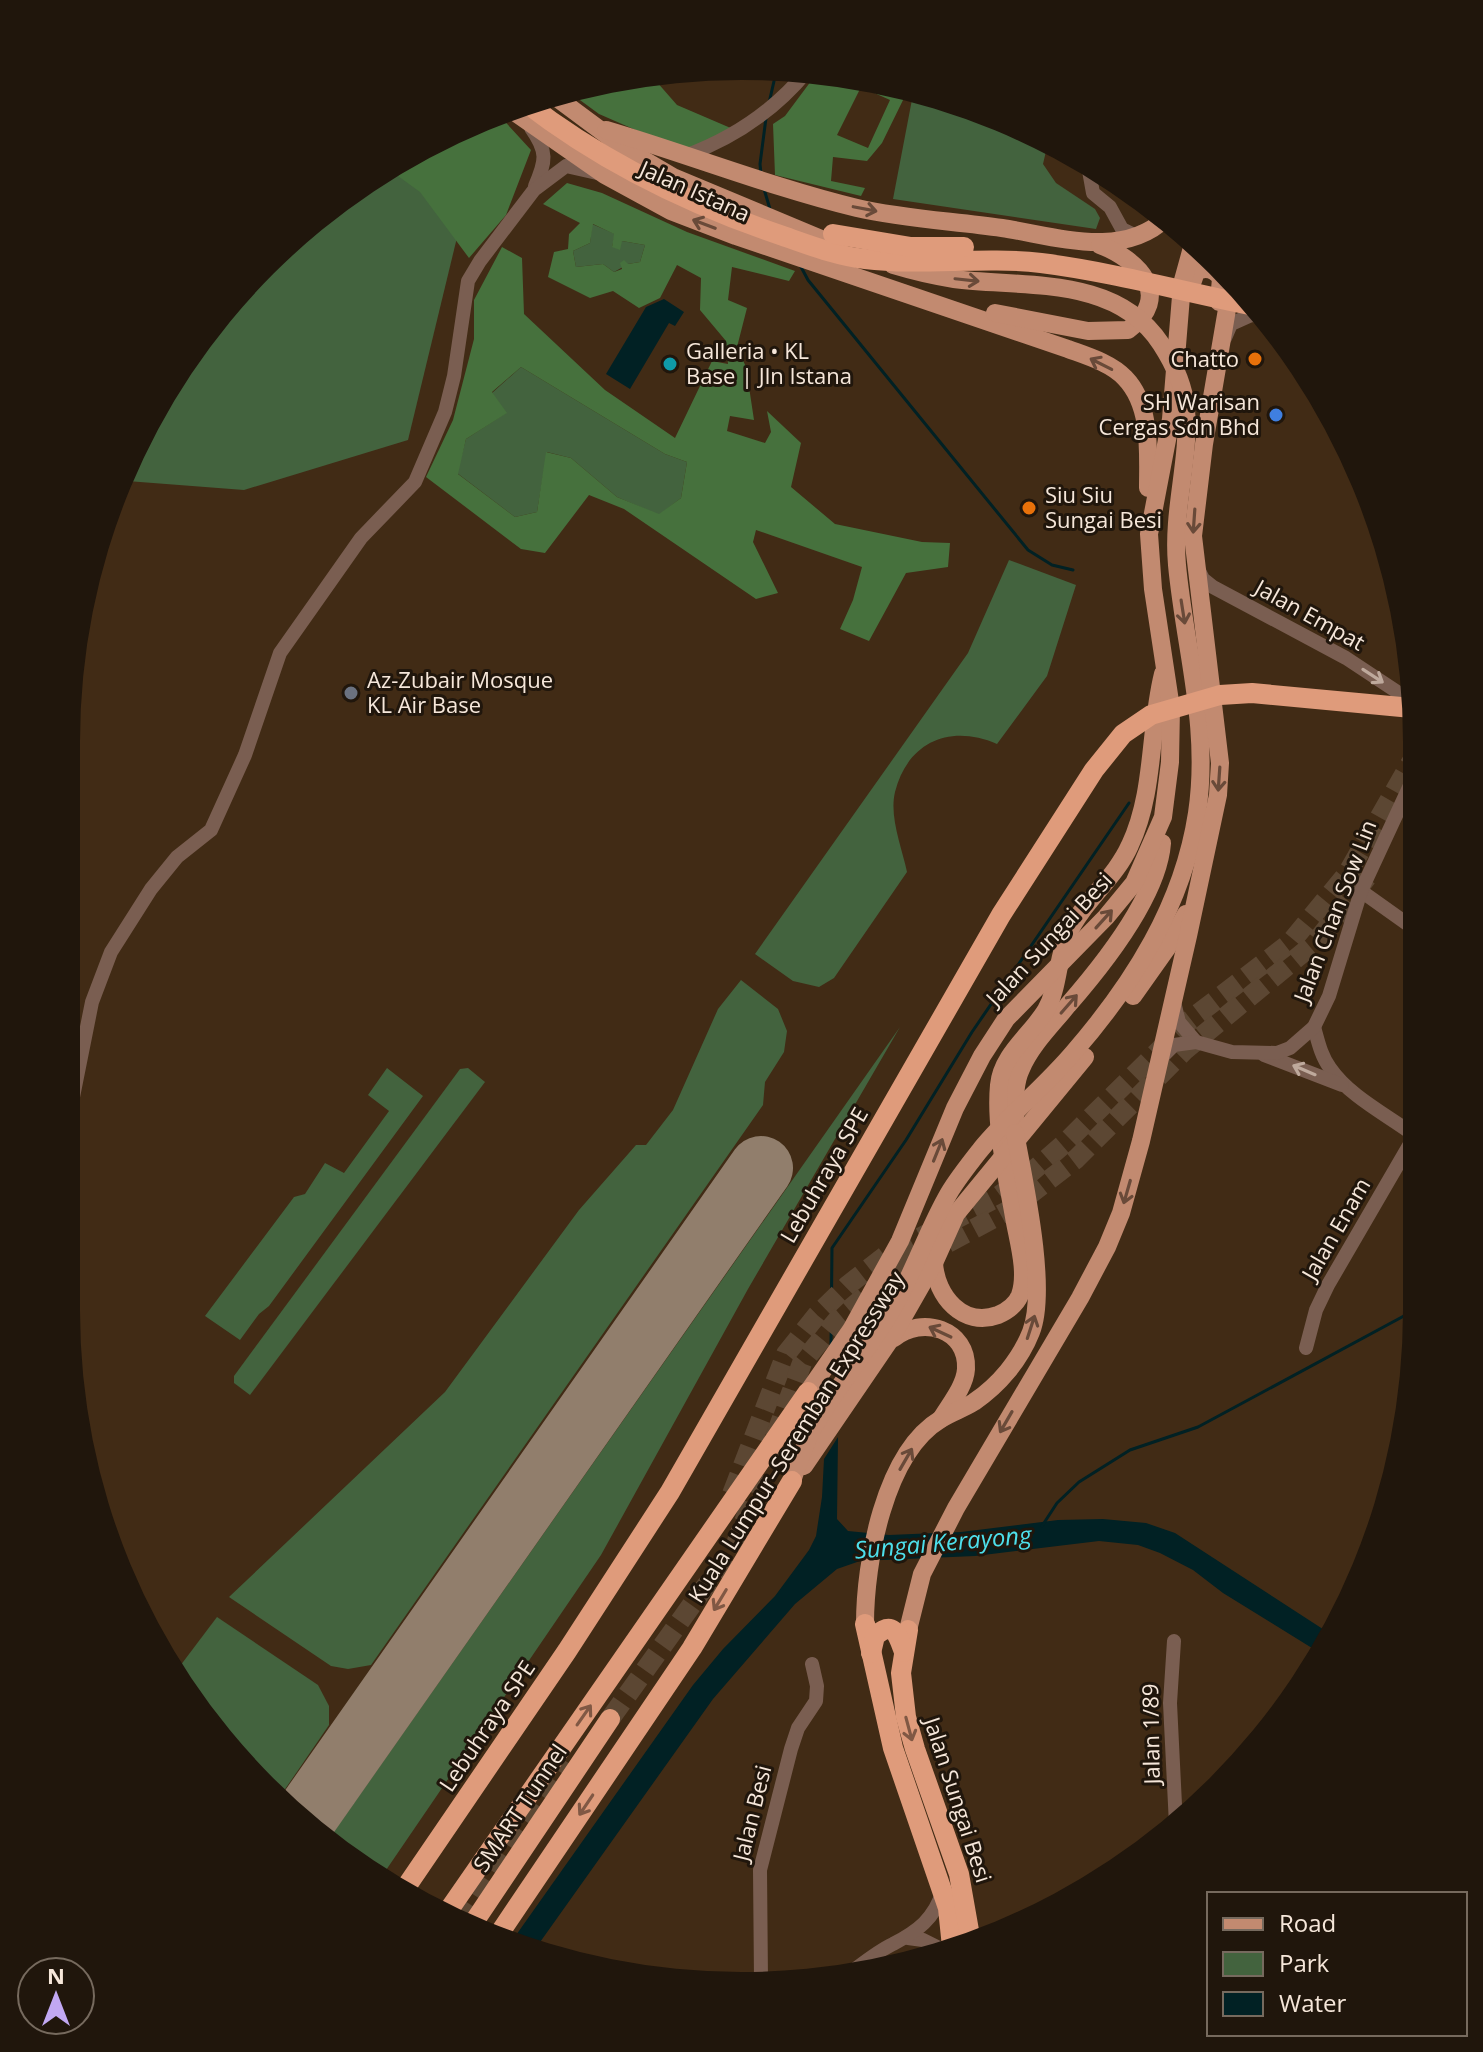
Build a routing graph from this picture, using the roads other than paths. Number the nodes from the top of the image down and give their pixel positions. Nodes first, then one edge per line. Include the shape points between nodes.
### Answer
1 (798, 83) edge
2 (567, 104) edge
3 (540, 112) edge
4 (521, 118) edge
5 (527, 123) junction
6 (595, 126) junction
7 (720, 143) junction
8 (685, 156) junction
9 (717, 166) junction
10 (605, 175) junction
11 (1091, 180) edge
12 (534, 190) junction
13 (1118, 224) junction
14 (786, 225) junction
15 (1157, 227) edge
16 (833, 234) joint
17 (1138, 237) junction
18 (1099, 242) junction
19 (1190, 255) edge
20 (1205, 270) edge
21 (878, 284) junction
22 (1219, 285) edge
23 (1221, 286) edge
24 (1230, 295) edge
25 (1236, 302) edge
26 (1248, 316) edge
27 (1221, 349) junction
28 (1177, 358) junction
29 (1204, 444) junction
30 (1149, 534) junction
31 (1194, 561) junction
32 (1166, 662) junction
33 (1402, 695) edge
34 (1402, 710) edge
35 (1402, 710) edge
36 (1403, 800) edge
37 (1163, 817) junction
38 (1203, 867) junction
39 (1361, 891) junction
40 (1403, 921) edge
41 (1173, 995) junction
42 (1314, 1027) junction
43 (1196, 1042) junction
44 (1020, 1044) junction
45 (1260, 1054) junction
46 (80, 1062) edge
47 (1157, 1063) junction
48 (1348, 1087) junction
49 (1403, 1128) edge
50 (1016, 1136) junction
51 (1403, 1155) edge
52 (1018, 1199) junction
53 (934, 1263) junction
54 (890, 1340) junction
55 (1306, 1348) dead end
56 (856, 1377) junction
57 (808, 1392) joint
58 (941, 1419) junction
59 (792, 1481) junction
60 (865, 1624) joint
61 (908, 1630) joint
62 (1174, 1641) dead end
63 (904, 1652) junction
64 (870, 1654) junction
65 (812, 1664) dead end
66 (610, 1719) tunnel mouth
67 (1175, 1810) edge
68 (409, 1882) edge
69 (415, 1885) edge
70 (495, 1888) junction
71 (943, 1891) junction
72 (452, 1905) edge
73 (477, 1917) edge
74 (482, 1919) edge
75 (503, 1928) edge
76 (970, 1931) edge
77 (908, 1938) junction
78 (952, 1938) edge
79 (931, 1944) edge
80 (870, 1959) edge
81 (761, 1972) edge

1 - 7 street
2 - 6 main road, Jalan Istana
3 - 25 highway via 689,200 804,243 902,263 1041,263
4 - 5 main road, Jalan Istana
5 - 10 main road, Jalan Istana
5 - 12 street via 544,151
6 - 8 main road
6 - 14 main road, Jalan Istana via 673,177
7 - 8 street
7 - 9 street
8 - 9 main road
9 -> 18 main road via 860,209
10 - 12 street via 566,166
21 -> 10 main road, Jalan Istana via 671,211
11 - 13 street via 1093,193 1113,210
12 - 46 street via 468,281 445,412 415,482 361,538 280,653 245,755 211,830 177,857 111,952 92,1002
13 - 17 street
13 - 18 street
14 - 16 main road
14 -> 56 main road via 922,273 1077,290 1121,305 1154,333 1177,370 1186,408 1175,534 1202,758 1196,816 1170,906 1125,988 1072,1055 982,1148 949,1193
15 - 17 main road
16 - 22 highway via 911,247 1063,254
17 - 18 main road
18 - 21 main road via 1129,258 1149,285 1148,308 1128,330 1044,324
19 - 28 main road, Jalan Sungai Besi via 1182,284
20 - 28 main road via 1194,275
30 -> 21 main road via 1145,420 1138,396 1124,377 1068,349
23 - 29 main road
24 - 27 main road
26 - 27 street via 1231,324
27 - 29 main road
28 - 30 main road, Jalan Sungai Besi
29 -> 31 main road
30 - 32 main road, Jalan Sungai Besi
31 -> 33 street, Jalan Empat via 1213,587 1346,658
31 -> 38 main road via 1220,763
32 - 37 main road, Jalan Sungai Besi via 1171,721
32 - 44 main road via 1140,818 1124,859 1068,935 1048,1005
34 - 68 highway, Lebuhraya SPE via 1252,693 1220,695 1151,715 1123,734 1001,915 670,1492
35 - 69 highway, Lebuhraya SPE via 1251,698 1220,703 1155,722 1100,773 1007,916 676,1496
36 - 39 street, Jalan Chan Sow Lin
50 -> 37 main road via 1021,1066 1107,959 1138,908 1162,848
57 -> 37 main road, Jalan Sungai Besi via 851,1330 900,1241 982,1056 1006,1019 1134,883
38 - 41 main road, Jalan Sungai Besi
38 - 53 main road, Kuala Lumpur–Seremban Expressway via 1182,924 1136,993 956,1214
39 - 40 street
39 - 42 street, Jalan Chan Sow Lin via 1329,996
41 - 43 street via 1179,1022
41 - 47 main road, Jalan Sungai Besi
42 - 45 street, Jalan Chan Sow Lin via 1290,1048
42 - 48 street via 1330,1069
43 - 45 street, Jalan Chan Sow Lin
43 - 47 street via 1174,1045
44 - 50 main road via 1010,1074
44 - 52 main road via 1003,1066 998,1107
48 -> 45 street
47 -> 61 main road, Jalan Sungai Besi via 1127,1194 1107,1247 956,1508 922,1574
48 - 49 street
50 - 52 main road
51 - 55 street, Jalan Enam via 1328,1285
52 - 53 main road via 1022,1268 1014,1304 995,1316 966,1315 942,1294
58 -> 52 main road via 998,1382 1032,1330 1037,1274
53 - 54 main road, Kuala Lumpur–Seremban Expressway
54 - 56 main road, Kuala Lumpur–Seremban Expressway
58 -> 54 main road via 962,1383 963,1351 946,1332 930,1326 905,1329
56 - 59 main road, Kuala Lumpur–Seremban Expressway
56 - 59 main road via 812,1431
72 -> 57 highway, Kuala Lumpur–Seremban Expressway
60 -> 58 main road, Jalan Sungai Besi via 867,1578 883,1509 913,1447
59 -> 75 highway, Kuala Lumpur–Seremban Expressway via 692,1648
60 - 64 highway, Jalan Sungai Besi
61 - 63 highway, Jalan Sungai Besi
62 - 67 street, Jalan 1/89 via 1170,1711
63 - 64 highway via 897,1633 885,1629 875,1636
63 -> 76 highway, Jalan Sungai Besi via 906,1717 959,1874
64 - 71 highway, Jalan Sungai Besi via 893,1748
65 - 81 street, Jalan Besi via 816,1701 791,1749 760,1870
66 - 70 highway, SMART Tunnel
70 - 73 highway, SMART Tunnel
70 - 74 highway
71 - 77 street via 929,1920
71 - 78 highway, Jalan Sungai Besi
77 - 79 street
77 - 80 street

